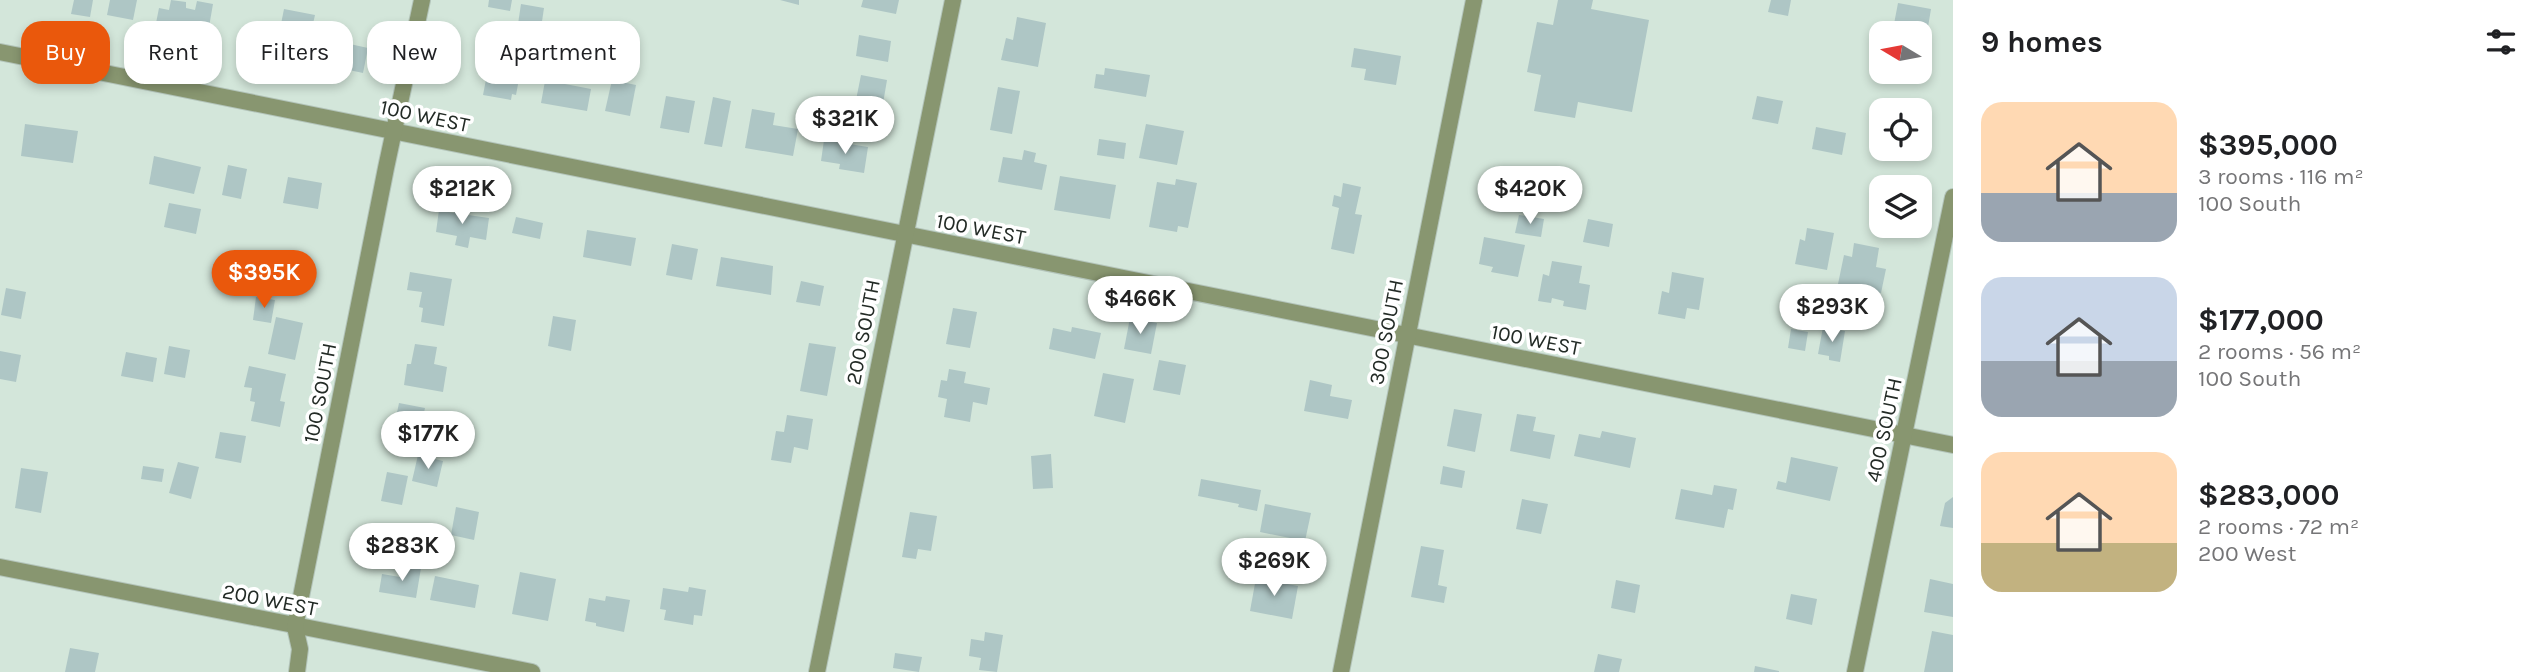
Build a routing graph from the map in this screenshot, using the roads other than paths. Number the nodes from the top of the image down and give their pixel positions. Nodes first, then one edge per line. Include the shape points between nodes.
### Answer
1 (422, 0) edge
2 (953, 0) edge
3 (1474, 0) edge
4 (0, 52) edge
5 (394, 131) junction
6 (1953, 197) edge
7 (904, 235) junction
8 (1406, 336) junction
9 (1904, 435) junction
10 (1953, 445) edge
11 (0, 567) edge
12 (295, 626) junction
13 (297, 672) edge
14 (532, 672) edge
15 (817, 672) edge
16 (1341, 672) edge
17 (1855, 672) edge

1 - 5 street, 100 SOUTH
2 - 7 street, 200 SOUTH
3 - 8 street, 300 SOUTH
4 - 5 street, 100 WEST
5 - 7 street, 100 WEST
5 - 12 street, 100 SOUTH
6 - 9 street, 400 SOUTH
7 - 8 street, 100 WEST
7 - 15 street, 200 SOUTH
8 - 9 street, 100 WEST
8 - 16 street, 300 SOUTH
9 - 10 street, 100 WEST
9 - 17 street, 400 SOUTH
11 - 12 street, 200 WEST
12 - 13 street, 100 SOUTH via 300,649
12 - 14 street, 200 WEST

